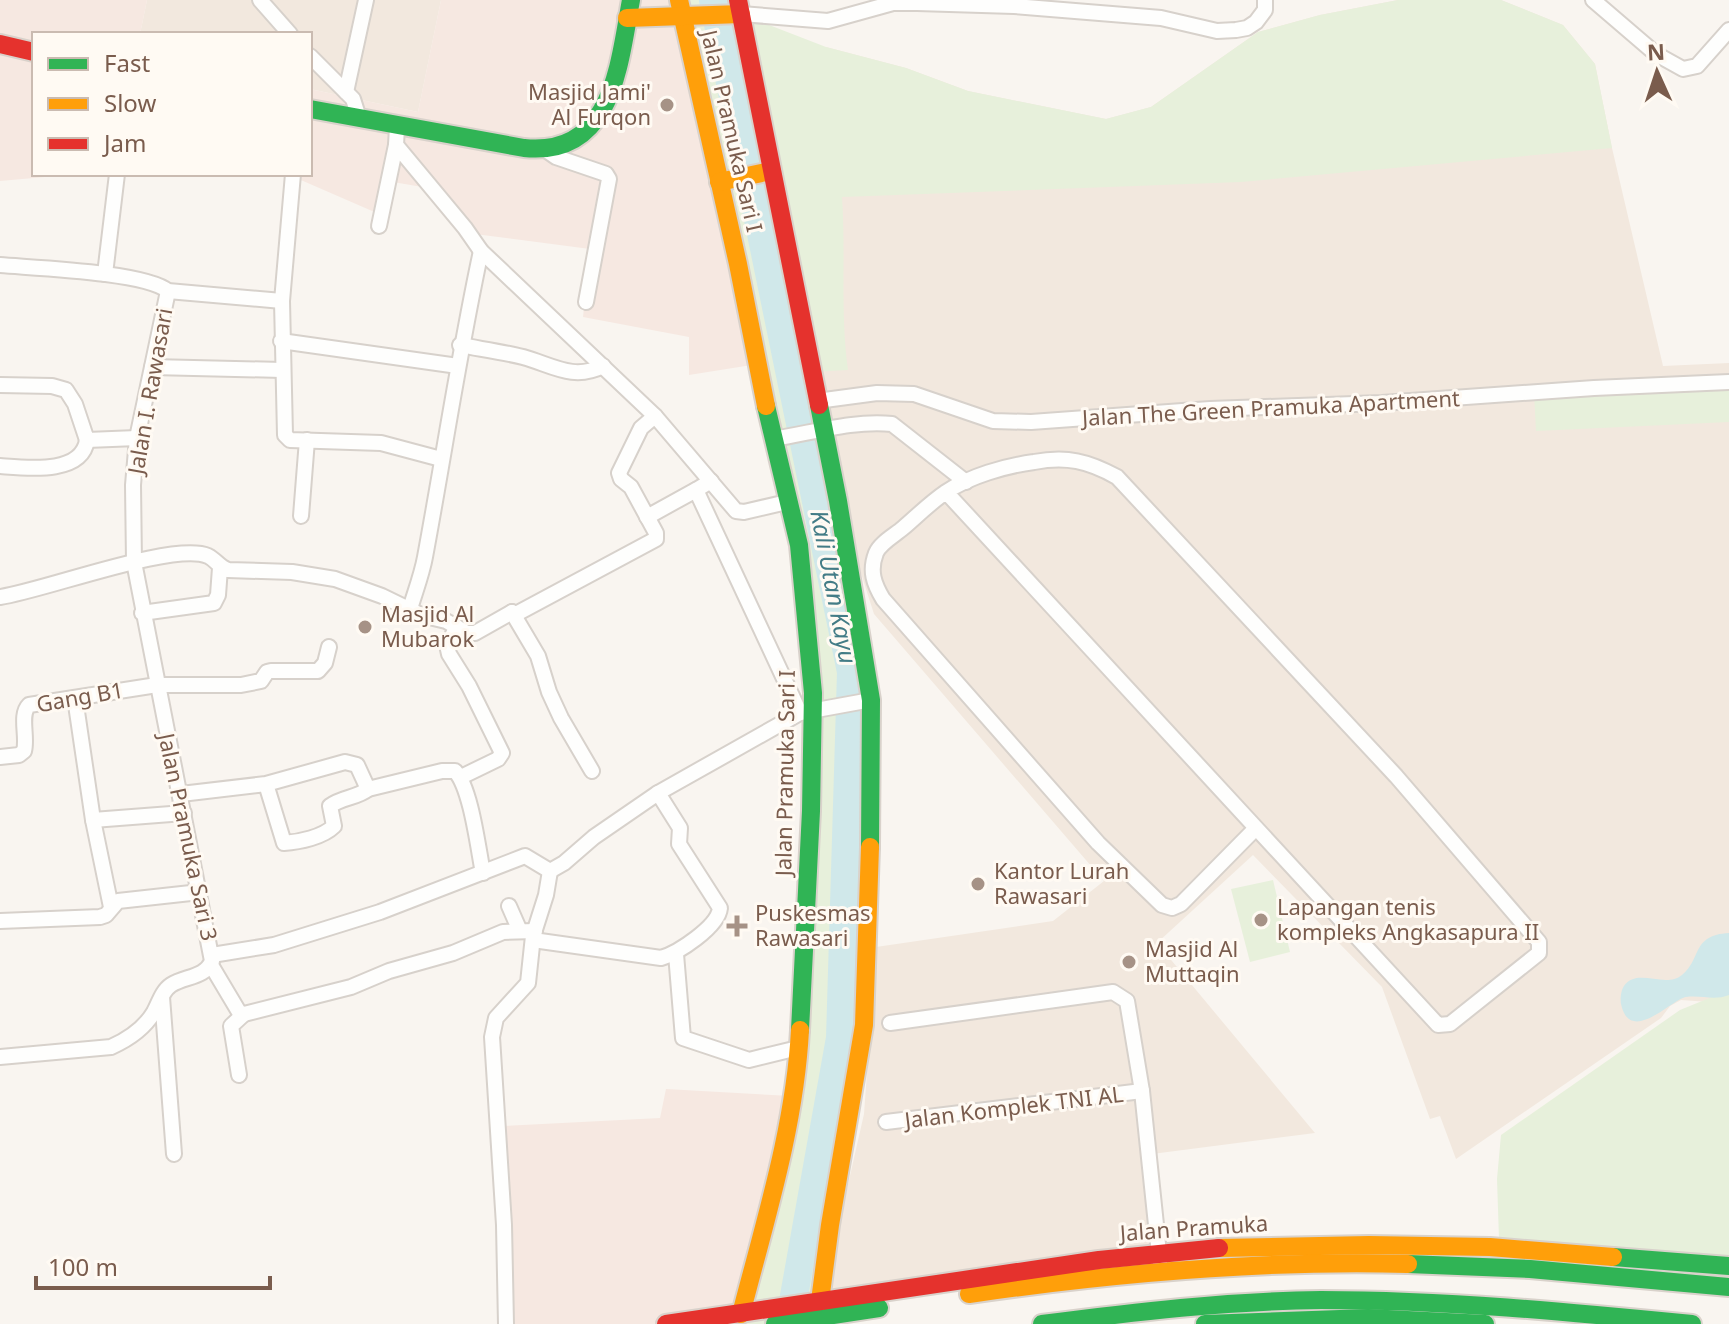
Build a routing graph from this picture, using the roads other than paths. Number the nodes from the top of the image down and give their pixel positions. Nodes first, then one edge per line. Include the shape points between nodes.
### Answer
1 (260, 0) edge
2 (366, 0) edge
3 (1265, 0) edge
4 (1593, 0) edge
5 (629, 9) edge
6 (737, 10) edge
7 (686, 11) edge
8 (1729, 30) edge
9 (288, 32) edge
10 (0, 44) edge
11 (32, 52) edge
12 (312, 58) edge
13 (346, 92) junction
14 (312, 109) edge
15 (359, 118) junction
16 (396, 136) junction
17 (543, 148) junction
18 (768, 172) junction
19 (117, 176) edge
20 (293, 176) edge
21 (722, 181) junction
22 (379, 226) dead end
23 (481, 251) junction
24 (0, 265) edge
25 (105, 274) junction
26 (168, 291) junction
27 (282, 301) junction
28 (586, 302) dead end
29 (281, 341) junction
30 (460, 345) junction
31 (458, 366) junction
32 (603, 366) junction
33 (152, 367) junction
34 (282, 370) junction
35 (1729, 382) edge
36 (0, 385) edge
37 (817, 401) junction
38 (655, 416) junction
39 (816, 431) junction
40 (137, 438) junction
41 (779, 438) junction
42 (87, 440) junction
43 (307, 440) junction
44 (441, 459) junction
45 (0, 466) edge
46 (711, 481) junction
47 (966, 482) junction
48 (696, 490) junction
49 (946, 492) junction
50 (787, 502) junction
51 (301, 516) dead end
52 (647, 517) junction
53 (134, 562) junction
54 (220, 568) junction
55 (0, 597) edge
56 (410, 609) junction
57 (512, 612) junction
58 (142, 613) junction
59 (457, 627) junction
60 (329, 647) dead end
61 (157, 685) junction
62 (75, 698) junction
63 (868, 700) junction
64 (808, 703) junction
65 (0, 757) edge
66 (592, 771) dead end
67 (461, 777) junction
68 (266, 784) junction
69 (368, 789) junction
70 (658, 793) junction
71 (181, 794) junction
72 (184, 813) junction
73 (93, 820) junction
74 (1256, 828) junction
75 (550, 871) junction
76 (483, 873) junction
77 (200, 892) junction
78 (509, 906) dead end
79 (111, 907) junction
80 (0, 921) edge
81 (529, 934) junction
82 (676, 954) junction
83 (211, 960) junction
84 (162, 997) junction
85 (244, 1014) junction
86 (890, 1023) dead end
87 (798, 1048) junction
88 (0, 1057) edge
89 (239, 1075) dead end
90 (1142, 1091) junction
91 (886, 1122) dead end
92 (174, 1154) dead end
93 (1490, 1247) junction
94 (1160, 1262) junction
95 (1729, 1266) edge
96 (1510, 1267) junction
97 (1729, 1287) edge
98 (1267, 1302) junction
99 (815, 1307) junction
100 (1562, 1311) junction
101 (741, 1314) junction
102 (780, 1318) edge
103 (1231, 1321) junction
104 (688, 1322) edge
105 (1397, 1322) edge
106 (506, 1324) edge
107 (666, 1324) edge
108 (1042, 1324) edge
109 (1205, 1324) edge
110 (1485, 1324) edge
111 (1581, 1324) edge
112 (1692, 1324) edge

1 - 9 street
2 - 13 street
3 - 6 street via 1265,10 1247,28 1217,31 1161,18 1014,6 893,3 828,21
4 - 8 street via 1656,54 1683,69 1697,66
5 - 7 main road
5 - 17 main road via 611,92 599,119 568,140
6 - 7 main road
6 - 18 main road, Jalan Pramuka Sari I
7 - 21 main road, Jalan Pramuka Sari I
10 - 11 main road
12 - 13 street
13 - 15 street via 357,105
14 - 15 main road
15 - 16 main road
16 - 17 main road
16 - 22 street
16 - 23 street
17 - 28 street via 609,179
18 - 21 main road
18 - 37 main road, Jalan Pramuka Sari I
19 - 25 street
20 - 27 street
21 - 41 main road, Jalan Pramuka Sari I
23 - 30 street
23 - 32 street
24 - 25 street, Jalan I. Rawasari
25 - 26 street, Jalan I. Rawasari
26 - 27 street
26 - 33 street, Jalan I. Rawasari
27 - 29 street
29 - 31 street
29 - 34 street
30 - 31 street
30 - 32 street via 525,357 569,373
31 - 44 street
32 - 38 street
33 - 34 street
33 - 40 street, Jalan I. Rawasari
34 - 43 street via 285,435
35 - 37 street, Jalan The Green Pramuka Apartment via 1031,422 993,421 914,394
36 - 42 street via 66,390
37 - 39 main road, Jalan Pramuka Sari I
38 - 46 street
38 - 52 street via 641,428 619,473
39 - 41 street
39 - 47 street via 892,424
39 - 63 main road, Jalan Pramuka Sari I via 848,553
40 - 42 street
40 - 53 street, Jalan I. Rawasari
41 - 50 main road, Jalan Pramuka Sari I
42 - 45 street via 82,455 68,463
43 - 44 street via 381,443
43 - 51 street
44 - 56 street via 425,557
46 - 48 street
46 - 50 street via 736,511
47 - 49 street
47 - 74 street via 1035,461 1058,460 1091,463 1117,477 1396,776 1539,942 1539,953 1450,1024 1438,1025
48 - 52 street
48 - 64 street
49 - 74 street
49 - 74 street via 877,549 875,585 1098,843 1162,905 1172,908
50 - 64 main road, Jalan Pramuka Sari I via 799,545
52 - 57 street via 656,535 652,543
53 - 54 street via 194,555 208,556
53 - 55 street
53 - 58 street, Jalan Pramuka Sari 3
54 - 56 street via 335,579
54 - 58 street via 214,603
56 - 59 street
57 - 59 street via 475,633
57 - 66 street
58 - 61 street, Jalan Pramuka Sari 3
59 - 67 street via 447,645 449,654 502,751
60 - 61 street, Gang B1 via 325,663 314,672 268,671 263,680 241,685
61 - 62 street, Gang B1
61 - 71 street, Jalan Pramuka Sari 3
62 - 65 street, Gang B1 via 25,708 24,751
62 - 73 street
63 - 64 street
63 - 99 main road, Jalan Pramuka Sari I via 870,889 864,1025
64 - 70 street
64 - 87 main road, Jalan Pramuka Sari I via 811,811
67 - 69 street via 451,770
67 - 76 street
68 - 69 street via 345,762 357,765
68 - 69 street via 284,843 329,831 334,826 330,806
68 - 71 street
70 - 75 street
70 - 82 street via 680,828 679,844 720,908 718,919
71 - 72 street, Jalan Pramuka Sari 3
72 - 73 street
72 - 77 street, Jalan Pramuka Sari 3
73 - 79 street
75 - 76 street via 525,856
75 - 81 street
76 - 83 street via 405,904
77 - 79 street via 128,899
77 - 83 street, Jalan Pramuka Sari 3
78 - 81 street
79 - 80 street via 100,917
81 - 82 street via 661,958
81 - 85 street via 503,932 351,987
81 - 106 street via 528,983 496,1018 492,1037
82 - 87 street via 683,1038 749,1060
83 - 84 street, Jalan Pramuka Sari 3 via 204,972 172,985
83 - 85 street
84 - 88 street, Jalan Pramuka Sari 3 via 144,1025 111,1047
84 - 92 street
85 - 89 street via 231,1026
86 - 90 street, Jalan Komplek TNI AL via 1113,992 1127,1001
87 - 101 main road, Jalan Pramuka Sari I via 775,1183
90 - 91 street, Jalan Komplek TNI AL
90 - 94 street, Jalan Komplek TNI AL
93 - 94 main road, Jalan Pramuka via 1233,1247
93 - 95 main road, Jalan Pramuka
93 - 96 main road
94 - 96 main road, Jalan Pramuka
94 - 99 main road, Jalan Pramuka via 981,1292
96 - 97 main road, Jalan Pramuka
98 - 100 main road
98 - 103 main road
98 - 108 main road
99 - 102 main road, Jalan Pramuka
100 - 111 main road
100 - 112 main road
101 - 102 main road, Jalan Pramuka
101 - 104 main road, Jalan Pramuka
103 - 105 main road
103 - 109 main road
104 - 107 main road, Jalan Pramuka
105 - 110 main road

